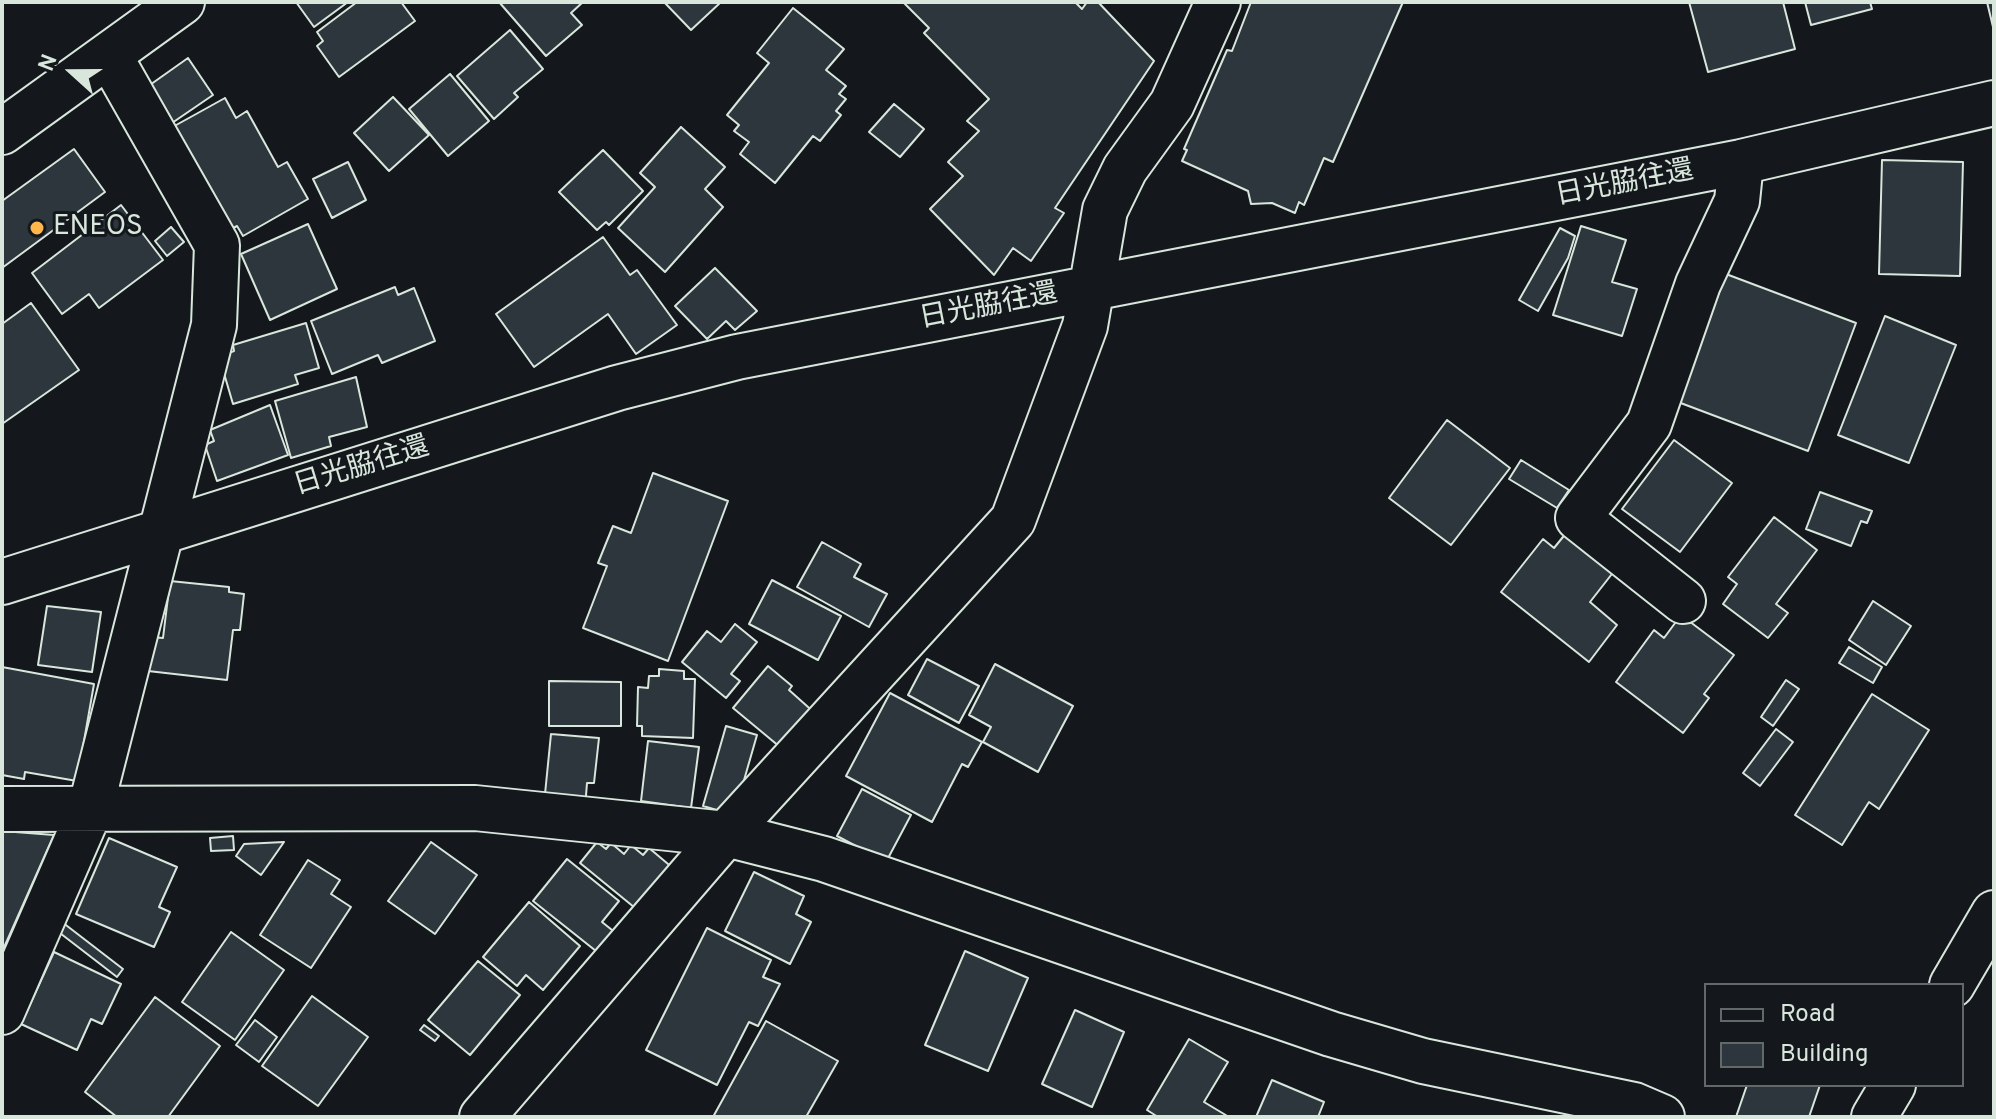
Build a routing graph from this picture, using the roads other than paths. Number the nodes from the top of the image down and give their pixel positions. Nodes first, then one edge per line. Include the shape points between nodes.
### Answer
1 (1218, 2) edge
2 (157, 9) edge
3 (109, 55) junction
4 (1994, 103) edge
5 (2, 132) edge
6 (1741, 162) junction
7 (1092, 288) junction
8 (161, 531) junction
9 (2, 582) edge
10 (1683, 601) dead end
11 (2, 809) edge
12 (90, 810) junction
13 (726, 834) junction
14 (1994, 913) edge
15 (1953, 983) edge
16 (2, 1012) edge
17 (1892, 1087) edge
18 (482, 1117) edge
19 (1662, 1117) edge
20 (1874, 1117) edge

1 - 7 street via 1172,104 1125,169 1105,210
2 - 3 street
3 - 5 street
3 - 8 street via 217,245 214,325
4 - 6 street, 日光脇往還
6 - 7 street, 日光脇往還
6 - 10 street via 1737,201 1698,284 1649,424 1578,518
7 - 8 street, 日光脇往還 via 737,357 617,388
7 - 13 street via 1085,326 1013,520
8 - 9 street, 日光脇往還
8 - 12 street
11 - 12 street
12 - 13 street via 475,808
12 - 16 street
13 - 18 street
13 - 19 street via 824,859 1331,1034 1423,1061 1634,1105
14 - 15 street
17 - 20 street

